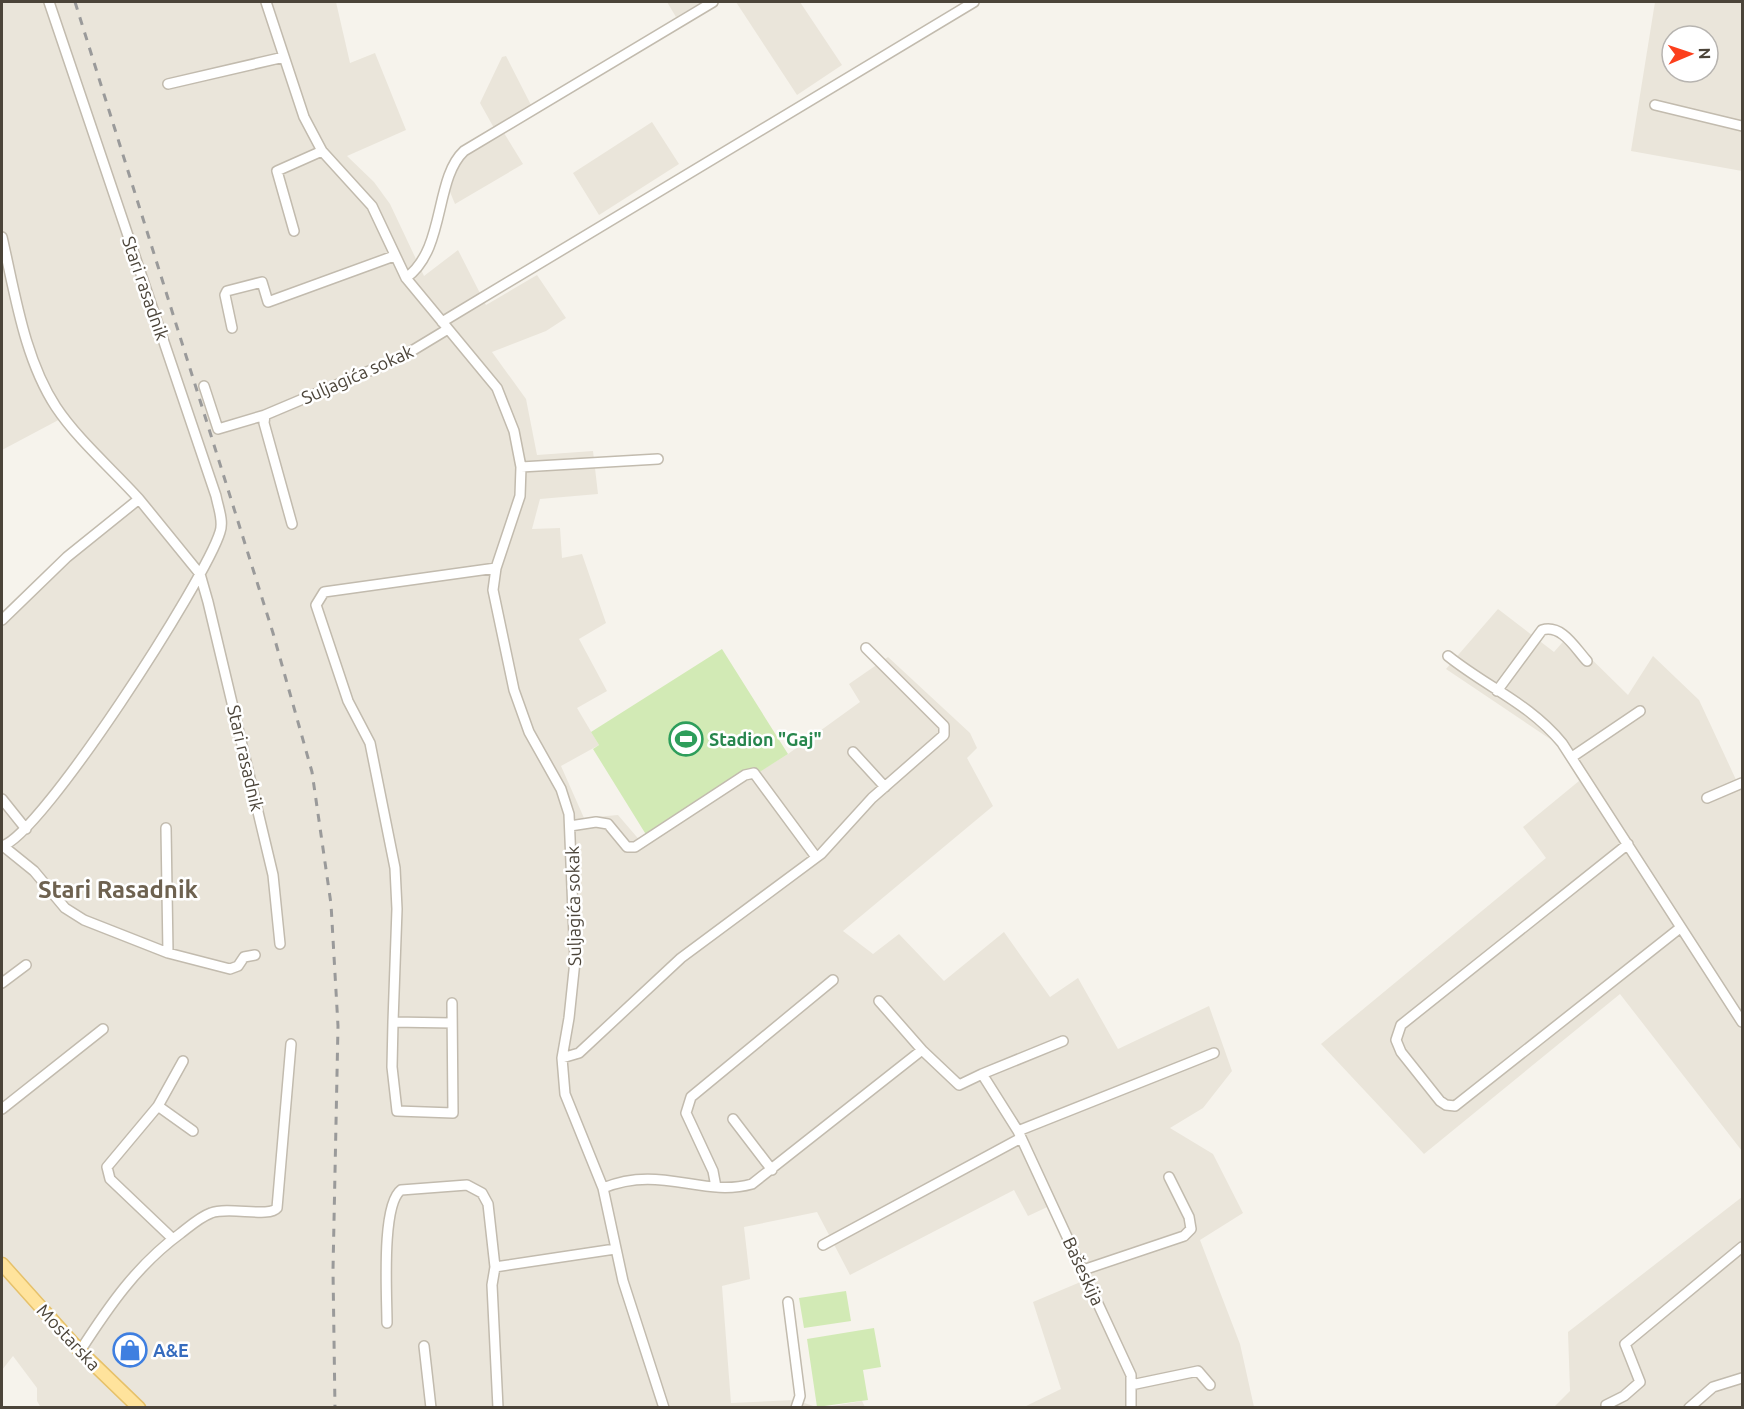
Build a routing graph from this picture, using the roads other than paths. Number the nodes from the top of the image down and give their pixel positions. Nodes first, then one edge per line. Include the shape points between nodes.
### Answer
1 (49, 2) edge
2 (266, 2) edge
3 (713, 2) edge
4 (974, 2) edge
5 (285, 57) junction
6 (168, 84) dead end
7 (1655, 105) dead end
8 (1743, 126) edge
9 (322, 151) junction
10 (294, 231) dead end
11 (2, 237) edge
12 (4, 254) edge
13 (394, 256) junction
14 (405, 278) junction
15 (445, 325) junction
16 (232, 328) dead end
17 (204, 386) dead end
18 (265, 415) junction
19 (658, 459) dead end
20 (521, 467) junction
21 (139, 499) junction
22 (292, 524) dead end
23 (496, 568) junction
24 (200, 574) junction
25 (2, 621) edge
26 (866, 648) dead end
27 (1448, 656) dead end
28 (1587, 661) dead end
29 (1497, 691) junction
30 (1640, 711) dead end
31 (853, 752) dead end
32 (1572, 757) junction
33 (1743, 783) edge
34 (885, 787) junction
35 (1707, 798) dead end
36 (2, 800) edge
37 (570, 826) junction
38 (166, 828) dead end
39 (26, 829) junction
40 (1629, 844) junction
41 (2, 846) edge
42 (816, 857) junction
43 (1680, 928) junction
44 (280, 944) dead end
45 (168, 953) junction
46 (255, 955) dead end
47 (26, 965) dead end
48 (833, 980) dead end
49 (2, 983) edge
50 (879, 1001) dead end
51 (452, 1003) dead end
52 (393, 1022) junction
53 (1743, 1022) edge
54 (452, 1023) junction
55 (103, 1029) dead end
56 (1063, 1041) dead end
57 (291, 1044) dead end
58 (922, 1050) junction
59 (1214, 1053) dead end
60 (562, 1058) junction
61 (183, 1061) dead end
62 (982, 1074) junction
63 (158, 1106) junction
64 (2, 1109) edge
65 (733, 1119) dead end
66 (193, 1131) dead end
67 (1020, 1134) junction
68 (772, 1170) junction
69 (1169, 1177) dead end
70 (716, 1187) junction
71 (603, 1188) junction
72 (173, 1239) junction
73 (823, 1245) dead end
74 (1743, 1247) edge
75 (615, 1249) junction
76 (2, 1264) edge
77 (495, 1267) junction
78 (1083, 1270) junction
79 (788, 1302) dead end
80 (387, 1323) dead end
81 (424, 1346) dead end
82 (80, 1351) junction
83 (1743, 1378) edge
84 (1131, 1385) junction
85 (1210, 1385) dead end
86 (139, 1407) edge
87 (430, 1407) edge
88 (498, 1407) edge
89 (664, 1407) edge
90 (796, 1407) edge
91 (1131, 1407) edge
92 (1606, 1407) edge
93 (1689, 1407) edge

1 - 24 street, Stari rasadnik via 216,496 220,533
2 - 5 street, Suljagića sokak
3 - 14 street via 464,151 454,166 426,255 417,270
4 - 15 street
5 - 6 street
5 - 9 street, Suljagića sokak via 304,117
7 - 8 street
9 - 10 street via 277,171
9 - 13 street, Suljagića sokak via 372,206
11 - 12 street, Stari rasadnik
12 - 21 street, Stari rasadnik via 41,381 62,414
13 - 14 street, Suljagića sokak
13 - 16 street via 268,302 262,282 227,291
14 - 15 street, Suljagića sokak
15 - 18 street, Suljagića sokak via 400,358
15 - 20 street, Suljagića sokak via 497,388 514,430
17 - 18 street, Suljagića sokak via 218,429
18 - 22 street
19 - 20 street
20 - 23 street, Suljagića sokak via 519,504
21 - 24 street, Stari rasadnik
21 - 25 street via 67,557
23 - 37 street, Suljagića sokak via 493,590 514,690 530,732 561,789
23 - 52 street via 324,592 317,600 348,701 370,743 395,868
24 - 39 street, Stari rasadnik via 103,730
24 - 44 street, Stari rasadnik via 271,864
26 - 34 street via 945,731
27 - 29 street
28 - 29 street via 1561,633 1550,628 1542,630
29 - 32 street via 1532,711
30 - 32 street
31 - 34 street
32 - 40 street
33 - 35 street
34 - 42 street
36 - 39 street
37 - 42 street via 608,824 627,847 635,847 745,775 754,773
37 - 60 street, Suljagića sokak via 575,961
38 - 45 street
39 - 41 street, Stari rasadnik
40 - 43 street
40 - 43 street via 1401,1025 1396,1040 1401,1052 1440,1101 1455,1106
41 - 45 street, Stari rasadnik via 34,871 65,908 84,920
42 - 60 street via 681,958 579,1053
43 - 53 street
45 - 46 street, Stari rasadnik via 230,969 244,957
47 - 49 street
48 - 70 street via 691,1097 686,1113 713,1171
50 - 58 street
51 - 54 street
52 - 54 street
52 - 54 street via 392,1067 397,1111 453,1113
55 - 64 street
56 - 62 street
57 - 72 street via 277,1208 267,1214 233,1209 211,1213
58 - 62 street via 959,1085
58 - 68 street
59 - 67 street
60 - 71 street, Suljagića sokak via 565,1094
61 - 63 street
62 - 67 street, Bašeskija
63 - 66 street
63 - 72 street via 109,1161 107,1173
65 - 68 street
67 - 73 street
67 - 78 street, Bašeskija
68 - 70 street via 752,1184
69 - 78 street via 1191,1229 1184,1236
70 - 71 street via 636,1178
71 - 75 street, Suljagića sokak
72 - 82 street via 138,1269
74 - 92 street via 1625,1344 1640,1382
75 - 77 street
75 - 89 street, Suljagića sokak
76 - 82 main road, Mostarska
77 - 80 street via 488,1204 482,1193 466,1185 401,1190 393,1200 388,1231
77 - 88 street via 492,1285
78 - 84 street, Bašeskija via 1131,1376
79 - 90 street via 800,1396
81 - 87 street
82 - 86 main road, Mostarska
83 - 93 street via 1713,1387
84 - 85 street via 1198,1371
84 - 91 street, Bašeskija

